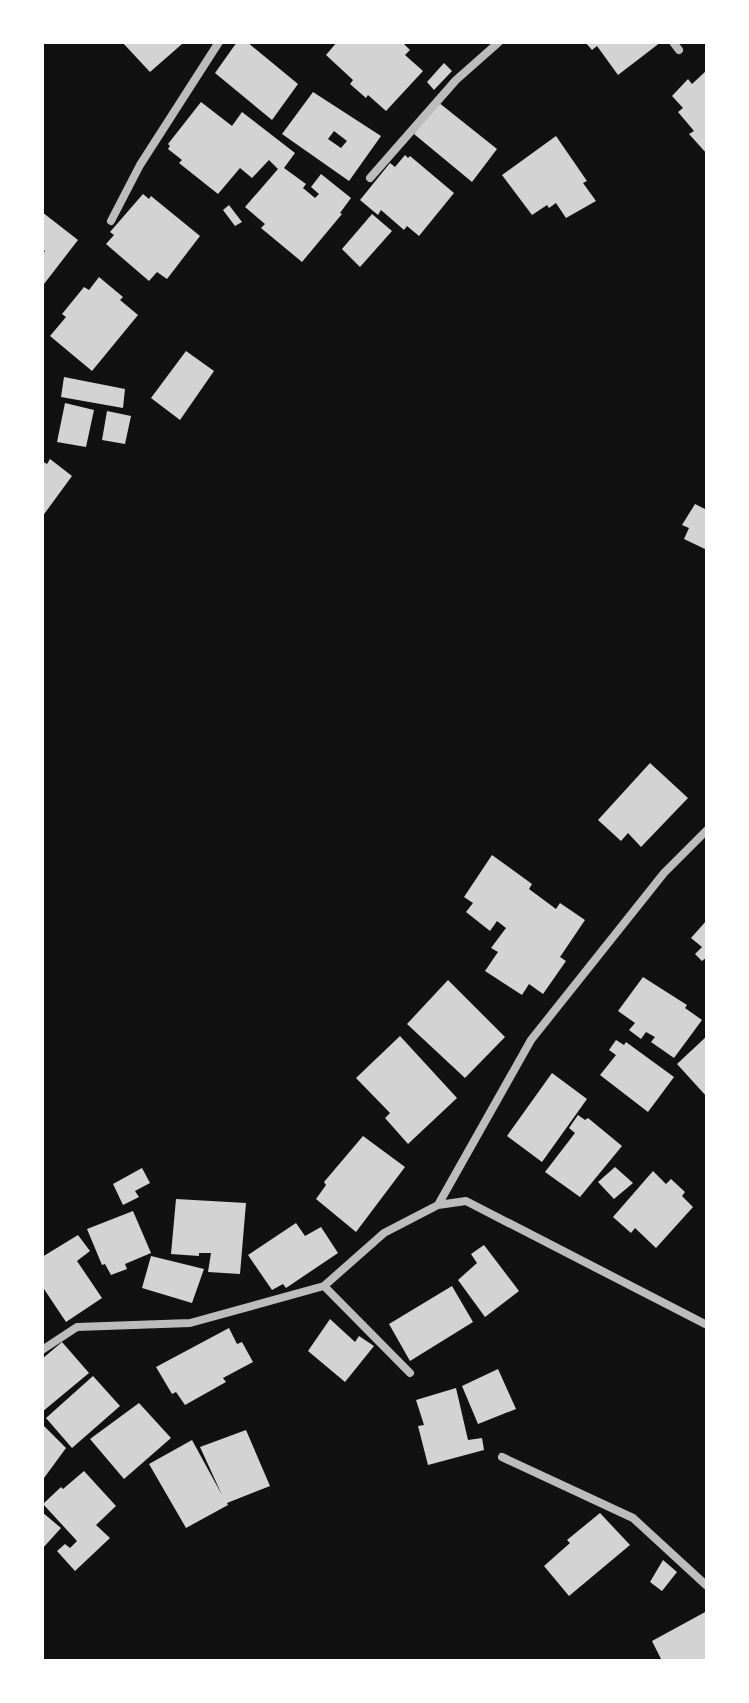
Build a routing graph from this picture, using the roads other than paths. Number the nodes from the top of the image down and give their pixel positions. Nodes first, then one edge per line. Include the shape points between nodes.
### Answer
1 (219, 42) edge
2 (499, 42) edge
3 (370, 178) dead end
4 (111, 221) dead end
5 (707, 830) edge
6 (438, 1205) junction
7 (324, 1286) junction
8 (707, 1325) edge
9 (42, 1350) edge
10 (410, 1373) dead end
11 (502, 1457) dead end
12 (707, 1586) edge

1 - 4 street via 140,165
2 - 3 street via 456,80
5 - 6 street via 664,873 531,1040
6 - 7 street via 384,1233
6 - 8 street via 466,1201
7 - 9 street via 190,1323 77,1327
7 - 10 street
11 - 12 street via 633,1518

